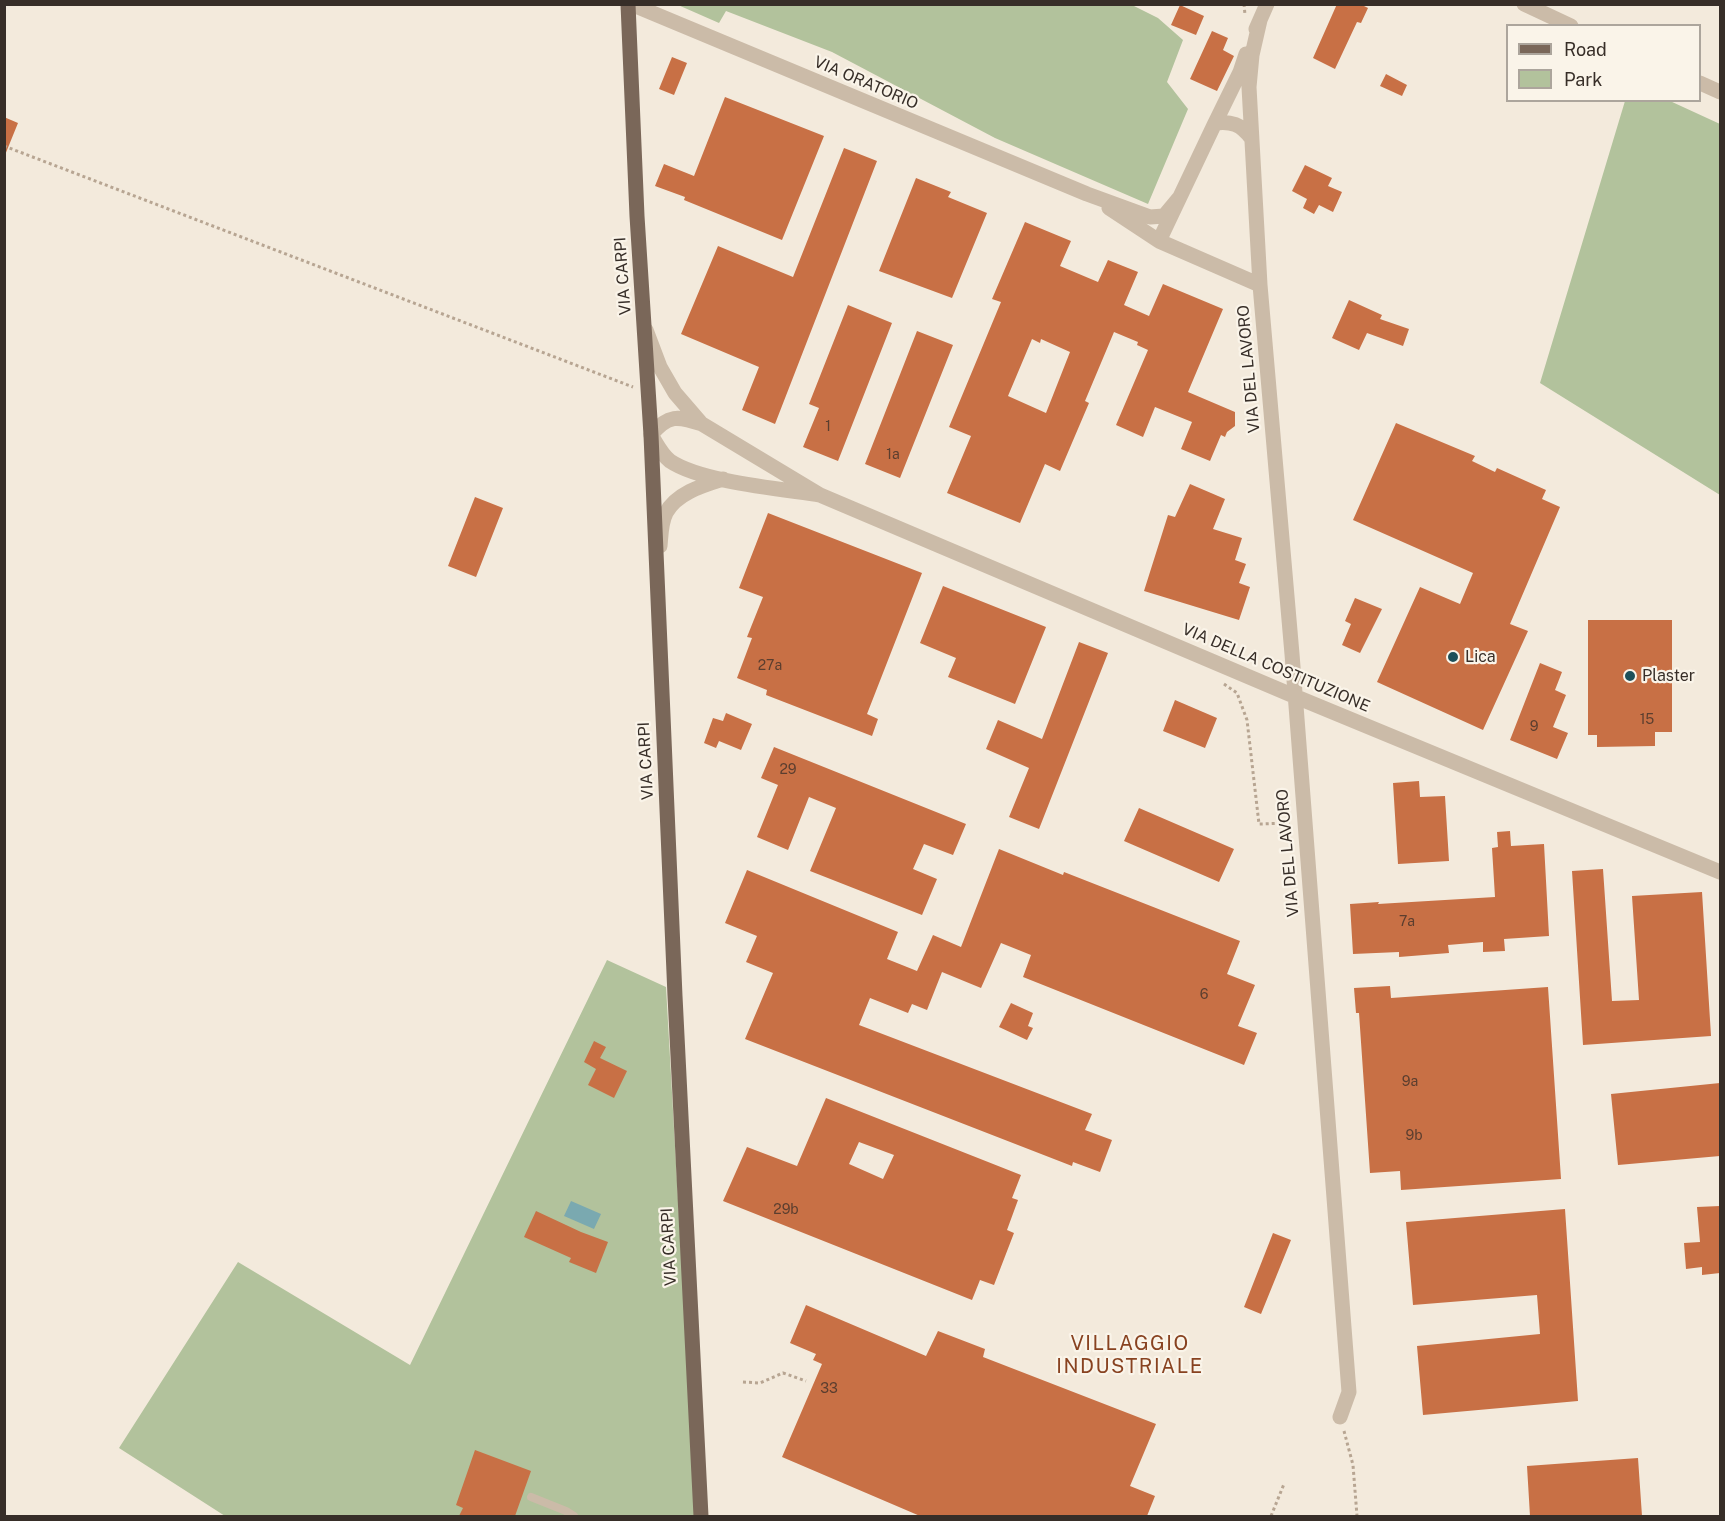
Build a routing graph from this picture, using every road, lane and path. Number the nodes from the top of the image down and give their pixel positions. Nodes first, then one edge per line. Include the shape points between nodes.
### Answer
1 (630, 4) edge
2 (1244, 4) edge
3 (1267, 4) edge
4 (1524, 4) edge
5 (1260, 20) junction
6 (1244, 24) dead end
7 (1567, 24) edge
8 (1701, 83) edge
9 (1720, 92) edge
10 (1215, 123) junction
11 (1251, 138) junction
12 (4, 146) edge
13 (1086, 194) junction
14 (1179, 198) junction
15 (1159, 241) junction
16 (1260, 285) junction
17 (645, 328) junction
18 (649, 393) junction
19 (702, 424) junction
20 (651, 435) junction
21 (723, 479) junction
22 (820, 495) junction
23 (656, 570) junction
24 (1223, 683) dead end
25 (1294, 696) junction
26 (1292, 823) dead end
27 (1720, 872) edge
28 (806, 1381) dead end
29 (743, 1382) dead end
30 (1340, 1417) joint
31 (1284, 1484) dead end
32 (531, 1497) dead end
33 (574, 1516) edge
34 (701, 1516) edge
35 (1271, 1516) edge
36 (1357, 1516) edge

1 - 13 street, VIA ORATORIO
1 - 17 main road, VIA CARPI
2 - 6 path
3 - 5 street, VIA ORATORIO
4 - 7 street
5 - 10 street, VIA ORATORIO
5 - 11 street, VIA ORATORIO via 1249,87
8 - 9 street
10 - 11 street via 1236,124
10 - 14 street, VIA ORATORIO
11 - 16 street, VIA ORATORIO
12 - 18 path
13 - 14 street, VIA ORATORIO via 1150,217 1164,216
13 - 15 street, VIA ORATORIO
14 - 15 street, VIA ORATORIO
15 - 16 street, VIA ORATORIO
16 - 25 street, VIA DEL LAVORO
17 - 18 main road, VIA CARPI
17 - 19 street, VIA DELLA COSTITUZIONE via 675,393
18 - 20 main road, VIA CARPI
19 - 20 street, VIA DELLA COSTITUZIONE via 672,418 661,423
19 - 22 street, VIA DELLA COSTITUZIONE
20 - 21 street, VIA DELLA COSTITUZIONE via 671,461
20 - 23 main road, VIA CARPI
21 - 22 street, VIA DELLA COSTITUZIONE
21 - 23 street, VIA DELLA COSTITUZIONE via 691,491 670,507 665,514
22 - 25 street, VIA DELLA COSTITUZIONE
23 - 34 main road, VIA CARPI
24 - 26 path via 1237,693 1247,720 1259,824
25 - 27 street, VIA DELLA COSTITUZIONE
25 - 30 street, VIA DEL LAVORO via 1349,1392
28 - 29 path via 783,1373 759,1383
30 - 36 path via 1353,1465
31 - 35 path
32 - 33 lane

